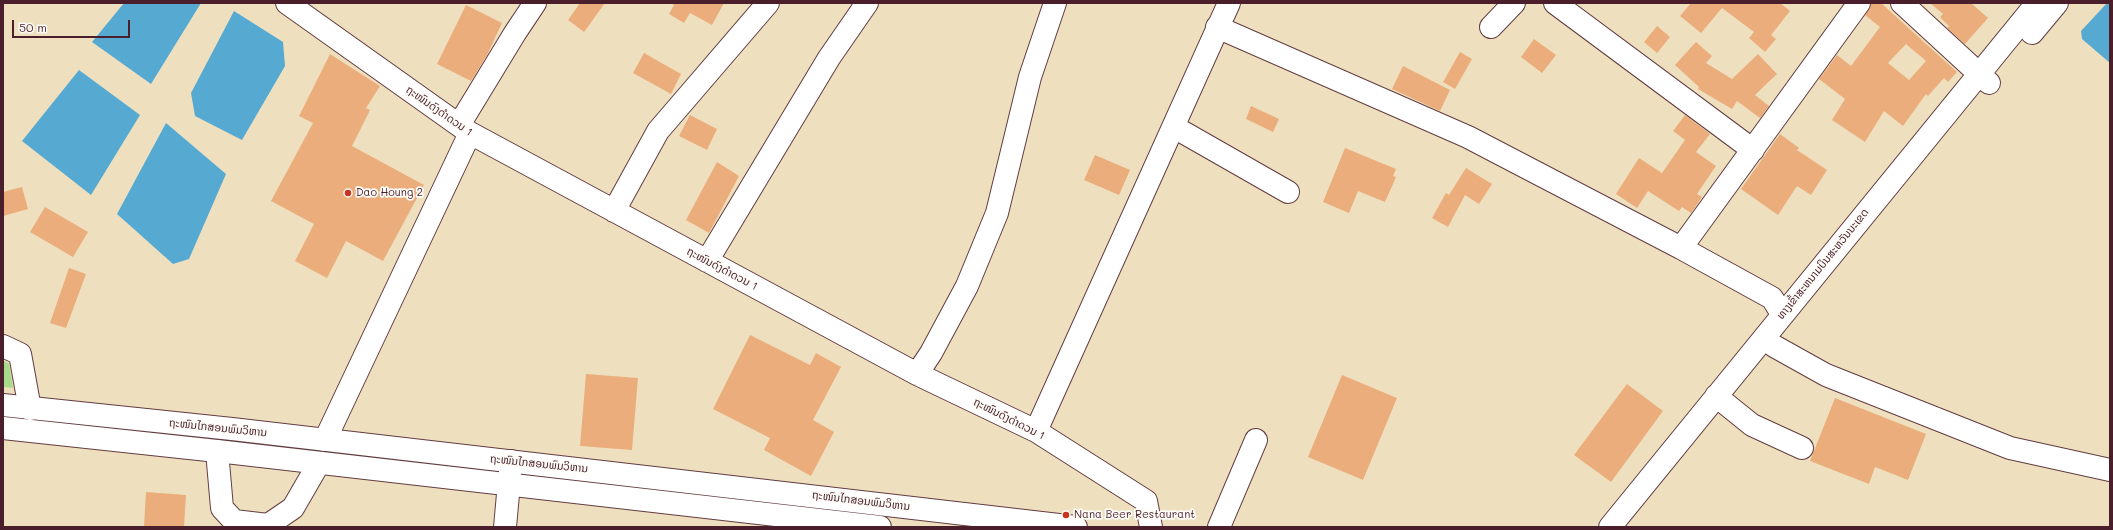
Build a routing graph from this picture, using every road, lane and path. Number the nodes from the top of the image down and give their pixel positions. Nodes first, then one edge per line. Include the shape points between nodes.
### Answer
1 (287, 3) edge
2 (535, 3) edge
3 (768, 3) edge
4 (867, 3) edge
5 (1055, 3) edge
6 (1229, 3) edge
7 (1514, 3) edge
8 (1555, 3) edge
9 (1859, 3) edge
10 (1902, 3) edge
11 (2037, 3) edge
12 (2057, 3) edge
13 (1217, 26) junction
14 (1491, 27) dead end
15 (1984, 78) junction
16 (1174, 127) junction
17 (464, 129) junction
18 (1753, 150) junction
19 (1288, 192) dead end
20 (614, 211) junction
21 (1681, 248) junction
22 (707, 261) junction
23 (1782, 314) junction
24 (3, 346) edge
25 (1774, 346) junction
26 (917, 374) junction
27 (1721, 401) junction
28 (3, 405) edge
29 (30, 408) junction
30 (52, 411) junction
31 (3, 428) edge
32 (232, 429) junction
33 (1036, 431) junction
34 (49, 434) junction
35 (325, 440) junction
36 (1256, 440) dead end
37 (1802, 448) dead end
38 (223, 451) junction
39 (511, 461) junction
40 (319, 463) junction
41 (2110, 470) edge
42 (508, 484) junction
43 (505, 527) edge
44 (880, 527) edge
45 (1076, 527) edge
46 (1151, 527) edge
47 (1219, 527) edge
48 (1610, 527) edge
49 (1629, 527) edge

1 - 17 main road, ຖະໜົນດົງດຳດວນ 1
2 - 17 main road via 515,33
3 - 20 main road via 658,131
4 - 22 main road via 829,58
5 - 26 main road via 1030,77 996,213 967,286
6 - 13 main road
7 - 14 main road
8 - 18 main road
9 - 18 main road
10 - 15 main road
11 - 15 main road, ທາງເຂົ້າສະຫນາມບິນສະຫວັນນະເຂດ
12 - 15 main road, ທາງເຂົ້າສະຫນາມບິນສະຫວັນນະເຂດ
13 - 16 main road
13 - 21 main road via 1468,137
15 - 23 main road, ທາງເຂົ້າສະຫນາມບິນສະຫວັນນະເຂດ
15 - 25 main road, ທາງເຂົ້າສະຫນາມບິນສະຫວັນນະເຂດ
16 - 19 main road
16 - 33 main road
17 - 20 main road, ຖະໜົນດົງດຳດວນ 1
17 - 35 main road
18 - 21 main road
20 - 22 main road, ຖະໜົນດົງດຳດວນ 1
21 - 23 main road via 1772,298
22 - 26 main road, ຖະໜົນດົງດຳດວນ 1
23 - 27 main road, ທາງເຂົ້າສະຫນາມບິນສະຫວັນນະເຂດ
24 - 29 main road via 20,354
25 - 27 main road, ທາງເຂົ້າສະຫນາມບິນສະຫວັນນະເຂດ
25 - 41 main road via 1826,374 2010,448
26 - 33 main road, ຖະໜົນດົງດຳດວນ 1
27 - 37 main road via 1752,424
27 - 48 main road, ທາງເຂົ້າສະຫນາມບິນສະຫວັນນະເຂດ
27 - 49 main road, ທາງເຂົ້າສະຫນາມບິນສະຫວັນນະເຂດ
28 - 29 main road, ຖະໜົນໄກສອນພົມວິຫານ
29 - 30 main road, ຖະໜົນໄກສອນພົມວິຫານ
30 - 32 main road, ຖະໜົນໄກສອນພົມວິຫານ
30 - 34 main road
31 - 34 main road, ຖະໜົນໄກສອນພົມວິຫານ
32 - 35 main road, ຖະໜົນໄກສອນພົມວິຫານ
32 - 38 main road
33 - 46 main road, ຖະໜົນດົງດຳດວນ 1 via 1146,501
34 - 38 main road, ຖະໜົນໄກສອນພົມວິຫານ
35 - 39 main road, ຖະໜົນໄກສອນພົມວິຫານ
36 - 47 main road
38 - 40 main road, ຖະໜົນໄກສອນພົມວິຫານ
38 - 40 main road via 222,508 234,521 268,525 293,508
39 - 42 main road
39 - 45 main road, ຖະໜົນໄກສອນພົມວິຫານ
40 - 42 main road, ຖະໜົນໄກສອນພົມວິຫານ
42 - 43 main road
42 - 44 main road, ຖະໜົນໄກສອນພົມວິຫານ

